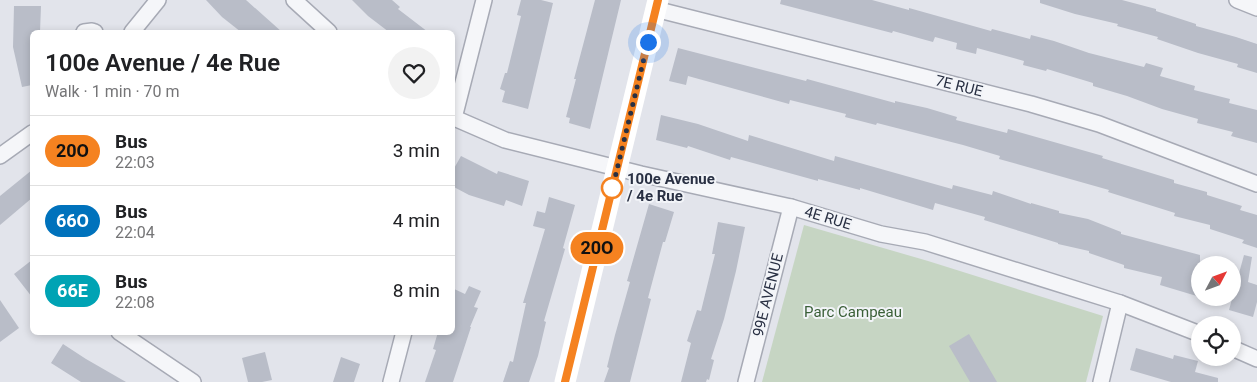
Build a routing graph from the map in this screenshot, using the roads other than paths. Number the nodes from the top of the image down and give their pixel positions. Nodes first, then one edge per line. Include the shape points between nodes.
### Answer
1 (158, 0) edge
2 (294, 0) edge
3 (484, 0) edge
4 (1237, 0) edge
5 (657, 5) edge
6 (1257, 8) edge
7 (134, 30) edge
8 (328, 30) edge
9 (455, 109) edge
10 (455, 118) edge
11 (30, 134) edge
12 (0, 156) edge
13 (617, 168) junction
14 (1257, 184) edge
15 (791, 207) junction
16 (1120, 303) junction
17 (1191, 331) edge
18 (123, 335) edge
19 (403, 335) edge
20 (1241, 352) edge
21 (1257, 359) edge
22 (193, 382) edge
23 (391, 382) edge
24 (565, 382) edge
25 (746, 382) edge
26 (1101, 382) edge

1 - 7 street
2 - 8 street
3 - 9 street
4 - 6 street
5 - 13 street
5 - 14 street, 7E RUE via 1099,124
10 - 13 street, 4E RUE via 505,140
11 - 12 street
13 - 15 street, 4E RUE
13 - 24 street
15 - 16 street, 4E RUE via 881,234 925,242
15 - 25 street, 99E AVENUE
16 - 17 street, 4E RUE
16 - 26 street
18 - 22 street
19 - 23 street
20 - 21 street

